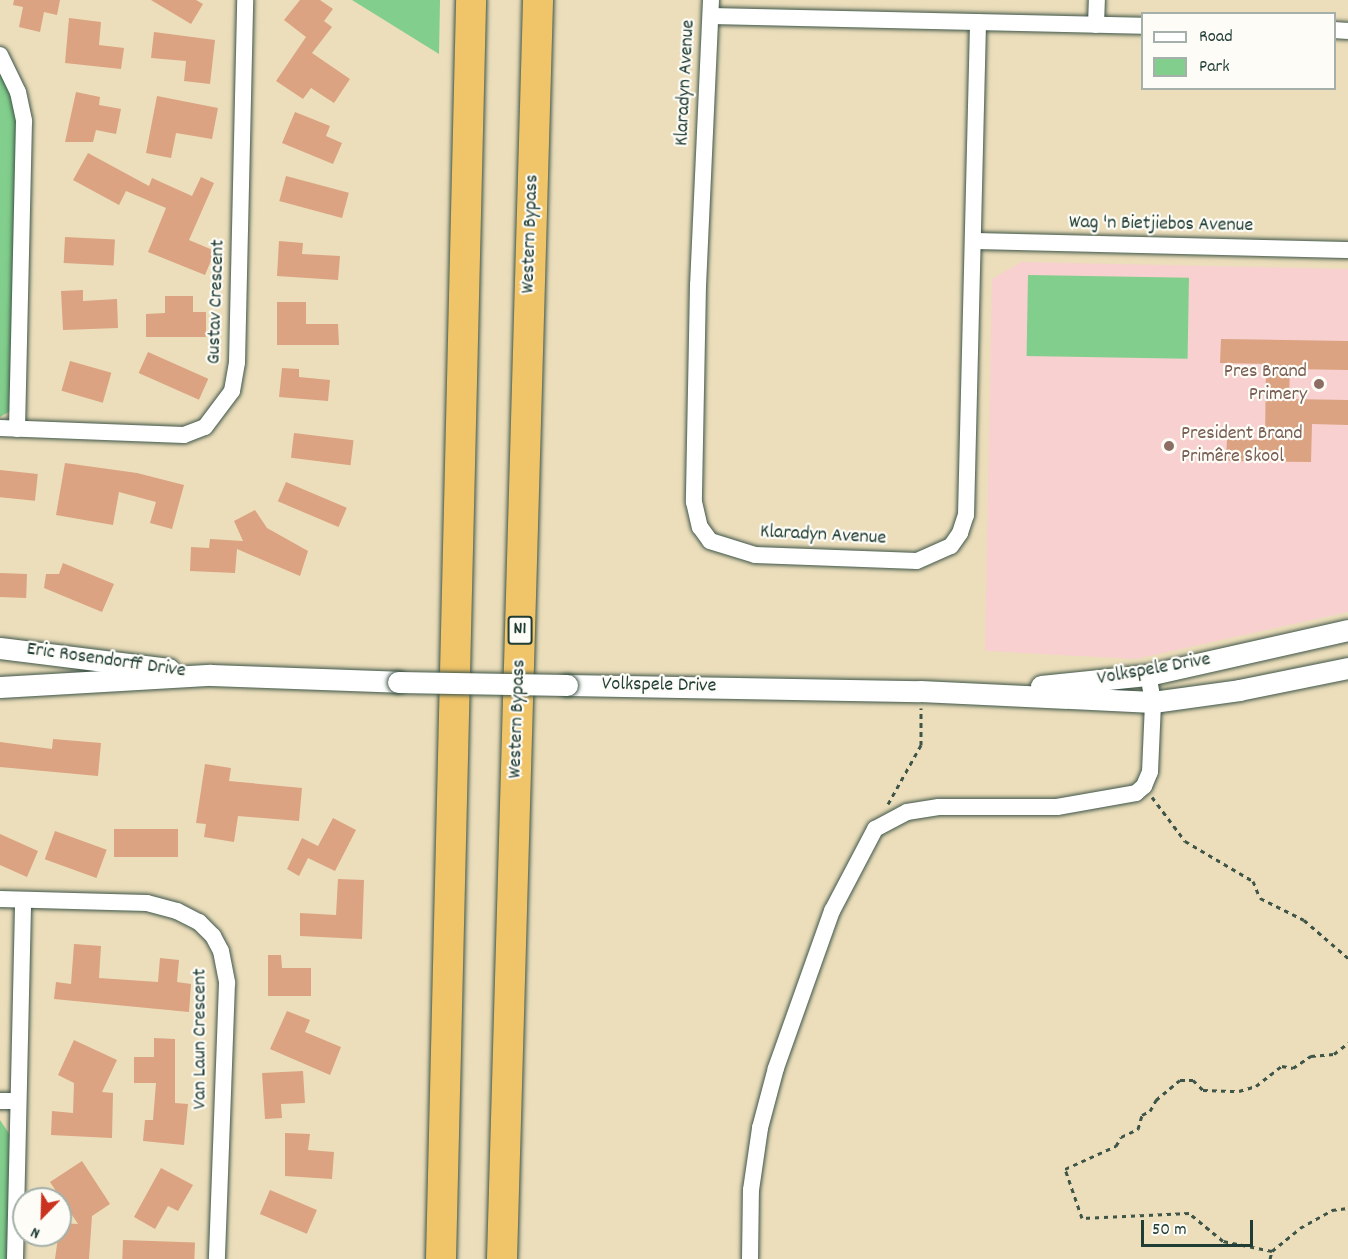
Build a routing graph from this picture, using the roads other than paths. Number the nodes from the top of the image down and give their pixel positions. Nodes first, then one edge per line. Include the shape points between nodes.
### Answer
1 (245, 0) edge
2 (471, 0) edge
3 (538, 0) edge
4 (1097, 0) edge
5 (711, 8) edge
6 (978, 22) junction
7 (1096, 25) junction
8 (1141, 26) edge
9 (0, 55) edge
10 (974, 241) junction
11 (1348, 250) edge
12 (8, 429) edge
13 (1348, 630) edge
14 (0, 648) edge
15 (51, 652) junction
16 (1348, 668) edge
17 (211, 675) junction
18 (1148, 675) junction
19 (398, 682) joint
20 (50, 685) junction
21 (0, 687) edge
22 (921, 691) junction
23 (1154, 702) junction
24 (0, 899) edge
25 (23, 900) junction
26 (0, 1101) edge
27 (18, 1101) junction
28 (15, 1259) edge
29 (217, 1259) edge
30 (441, 1259) edge
31 (502, 1259) edge
32 (750, 1259) edge

1 - 12 street, Gustav Crescent via 237,362 232,391 205,427 184,435
2 - 30 highway
3 - 31 highway, Western Bypass / N1
4 - 7 street
5 - 6 street
5 - 10 street, Klaradyn Avenue via 698,285 694,502 700,527 710,541 755,555 917,561 951,546 966,515
6 - 7 street
6 - 10 street, Klaradyn Avenue
7 - 8 street
9 - 12 street via 18,92 24,131
10 - 11 street, Wag 'n Bietjiebos Avenue
13 - 18 street, Volkspele Drive
14 - 15 street, Eric Rosendorff Drive
15 - 17 street, Eric Rosendorff Drive
15 - 20 street
16 - 23 street, Volkspele Drive
17 - 19 street, Eric Rosendorff Drive
17 - 20 street, Eric Rosendorff Drive
18 - 22 street, Volkspele Drive via 1053,685
18 - 23 street
19 - 22 street, Volkspele Drive, bridge
20 - 21 street, Eric Rosendorff Drive
22 - 23 street, Volkspele Drive
23 - 32 street via 1150,772 1136,793 1057,807 939,807 907,812 875,829 832,911 776,1068 760,1128 751,1190
24 - 25 street, Van Laun Crescent
25 - 27 street
25 - 29 street, Van Laun Crescent via 147,903 199,922 221,951 227,983
26 - 27 street
27 - 28 street

